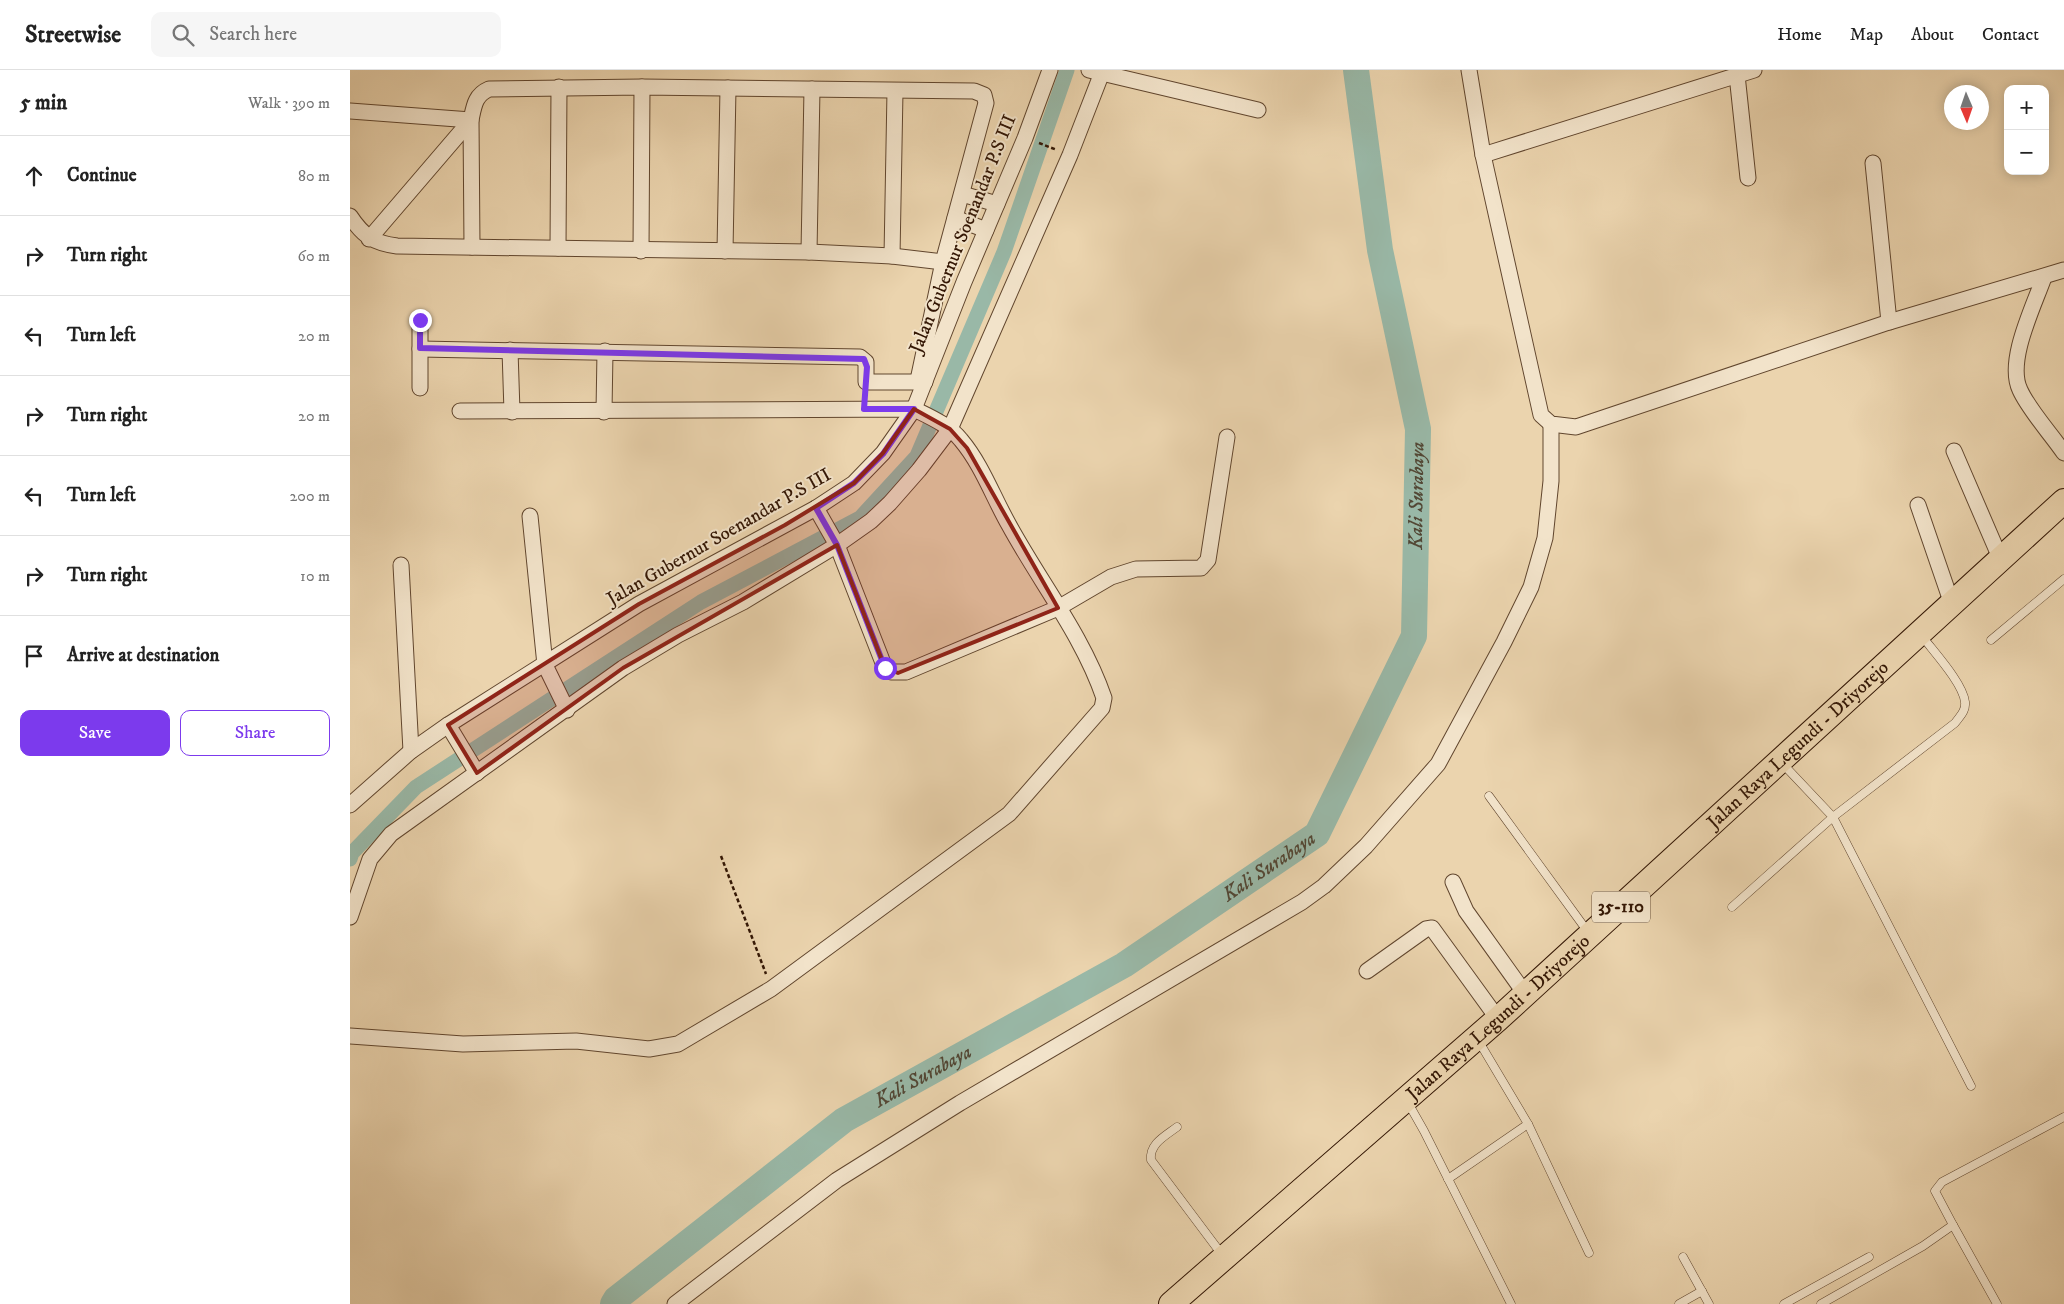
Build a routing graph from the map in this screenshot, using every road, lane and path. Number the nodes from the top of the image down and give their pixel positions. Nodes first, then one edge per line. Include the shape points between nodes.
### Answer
1 (1050, 70) edge
2 (1469, 70) edge
3 (1754, 70) edge
4 (1096, 71) edge
5 (1737, 75) junction
6 (642, 87) junction
7 (559, 88) junction
8 (728, 88) junction
9 (812, 89) junction
10 (896, 91) junction
11 (1258, 110) dead end
12 (353, 115) edge
13 (471, 120) junction
14 (1033, 141) dead end
15 (1061, 151) dead end
16 (1483, 155) junction
17 (1874, 163) dead end
18 (1748, 178) dead end
19 (962, 194) junction
20 (997, 204) junction
21 (350, 216) edge
22 (955, 218) junction
23 (986, 230) junction
24 (369, 239) junction
25 (472, 248) junction
26 (558, 248) junction
27 (641, 251) junction
28 (725, 251) junction
29 (809, 252) junction
30 (892, 256) junction
31 (943, 262) junction
32 (2064, 270) edge
33 (2044, 277) junction
34 (420, 320) dead end
35 (1889, 322) junction
36 (420, 348) junction
37 (510, 350) junction
38 (605, 351) junction
39 (866, 382) junction
40 (921, 382) junction
41 (420, 388) dead end
42 (864, 409) junction
43 (918, 411) junction
44 (460, 412) dead end
45 (512, 412) junction
46 (604, 412) junction
47 (1551, 424) junction
48 (947, 428) junction
49 (1227, 437) dead end
50 (1954, 451) dead end
51 (2064, 453) edge
52 (1918, 505) dead end
53 (2061, 508) edge
54 (818, 512) junction
55 (530, 516) dead end
56 (835, 541) junction
57 (2001, 560) junction
58 (401, 565) dead end
59 (2064, 579) edge
60 (1952, 604) junction
61 (1058, 608) junction
62 (1920, 634) junction
63 (1991, 640) dead end
64 (547, 670) junction
65 (565, 706) junction
66 (451, 729) junction
67 (412, 751) junction
68 (474, 767) junction
69 (1787, 769) junction
70 (1489, 796) dead end
71 (350, 804) edge
72 (1833, 817) junction
73 (721, 856) dead end
74 (1453, 882) dead end
75 (1732, 907) dead end
76 (350, 916) edge
77 (1590, 935) junction
78 (1367, 971) dead end
79 (771, 989) junction
80 (1526, 995) junction
81 (1498, 1020) junction
82 (350, 1036) edge
83 (1481, 1044) junction
84 (1971, 1086) dead end
85 (1410, 1106) junction
86 (2064, 1117) edge
87 (1528, 1124) junction
88 (1176, 1127) dead end
89 (1448, 1179) junction
90 (1953, 1225) junction
91 (1589, 1253) dead end
92 (1224, 1257) junction
93 (1683, 1257) dead end
94 (1869, 1257) dead end
95 (1702, 1291) junction
96 (676, 1304) edge
97 (1171, 1304) edge
98 (1512, 1304) edge
99 (1679, 1304) edge
100 (1709, 1304) edge
101 (1784, 1304) edge
102 (1821, 1304) edge
103 (1998, 1304) edge

1 - 20 street, Jalan Gubernur Soenandar P.S III
2 - 16 street
3 - 5 street
4 - 11 street
4 - 48 street via 1070,154
5 - 16 street
5 - 18 street
6 - 7 street
6 - 8 street
6 - 27 street
7 - 13 street via 489,89 480,93
7 - 26 street
8 - 9 street
8 - 28 street
9 - 10 street
9 - 29 street
10 - 19 street via 974,91 984,96 986,103
10 - 30 street
12 - 13 street
13 - 24 street
13 - 25 street
14 - 15 path
16 - 47 street via 1541,415
17 - 35 street
19 - 20 street
19 - 22 street
20 - 23 street, Jalan Gubernur Soenandar P.S III
21 - 24 street
22 - 23 street
22 - 31 street
23 - 40 street, Jalan Gubernur Soenandar P.S III
24 - 25 street via 397,246
25 - 26 street
26 - 27 street
27 - 28 street
28 - 29 street
29 - 30 street
30 - 31 street
31 - 40 street
32 - 33 street
33 - 35 street
33 - 51 street via 2018,350 2016,376 2020,390
34 - 36 street
35 - 47 street via 1576,427
36 - 37 street
36 - 41 street
37 - 38 street
37 - 45 street
38 - 39 street via 860,357 866,362
38 - 46 street
39 - 40 street
39 - 42 street
40 - 43 street, Jalan Gubernur Soenandar P.S III
42 - 43 street
42 - 46 street
43 - 48 street
43 - 54 street, Jalan Gubernur Soenandar P.S III via 883,454
44 - 45 street
45 - 46 street
47 - 96 street via 1546,538 1531,587 1438,764 1366,846 1302,902 960,1103 837,1180
48 - 56 street via 919,470 890,503 872,521
48 - 61 street via 960,438 980,468
49 - 61 street via 1205,565 1195,570 1136,569 1123,572
50 - 57 street
52 - 60 street
53 - 57 main road, Jalan Raya Legundi - Driyorejo / 35-110
54 - 56 street
54 - 64 street, Jalan Gubernur Soenandar P.S III via 639,604 592,632
55 - 64 street
56 - 61 street via 885,668 891,672 906,672
56 - 65 street via 743,602 670,639
57 - 60 main road, Jalan Raya Legundi - Driyorejo / 35-110
58 - 67 street
59 - 63 lane
60 - 62 main road, Jalan Raya Legundi - Driyorejo / 35-110
61 - 79 street via 1101,688 1102,708 1009,814
62 - 69 main road, Jalan Raya Legundi - Driyorejo / 35-110
62 - 72 lane via 1962,691 1963,713
64 - 65 street
64 - 66 street, Jalan Gubernur Soenandar P.S III
65 - 68 street
66 - 67 street, Jalan Gubernur Soenandar P.S III
66 - 68 street
67 - 71 street, Jalan Gubernur Soenandar P.S III
68 - 76 street via 381,843 370,859
69 - 72 lane
69 - 77 main road, Jalan Raya Legundi - Driyorejo / 35-110
70 - 77 lane
72 - 75 lane
72 - 84 lane
73 - 79 path
74 - 80 street via 1466,911
77 - 80 main road, Jalan Raya Legundi - Driyorejo / 35-110
78 - 81 street via 1431,927
79 - 82 street via 678,1044 649,1049 576,1042 463,1044
80 - 81 main road, Jalan Raya Legundi - Driyorejo / 35-110
81 - 83 main road, Jalan Raya Legundi - Driyorejo / 35-110
83 - 85 main road, Jalan Raya Legundi - Driyorejo / 35-110
83 - 87 lane
85 - 89 lane
85 - 92 main road, Jalan Raya Legundi - Driyorejo / 35-110
86 - 90 lane via 1936,1186 1939,1200
87 - 89 lane
87 - 91 lane
88 - 92 lane via 1154,1145 1151,1160
89 - 98 lane
90 - 102 lane via 1923,1246
90 - 103 lane
92 - 97 main road, Jalan Raya Legundi - Driyorejo / 35-110
93 - 95 lane
94 - 101 lane
95 - 99 lane
95 - 100 lane

